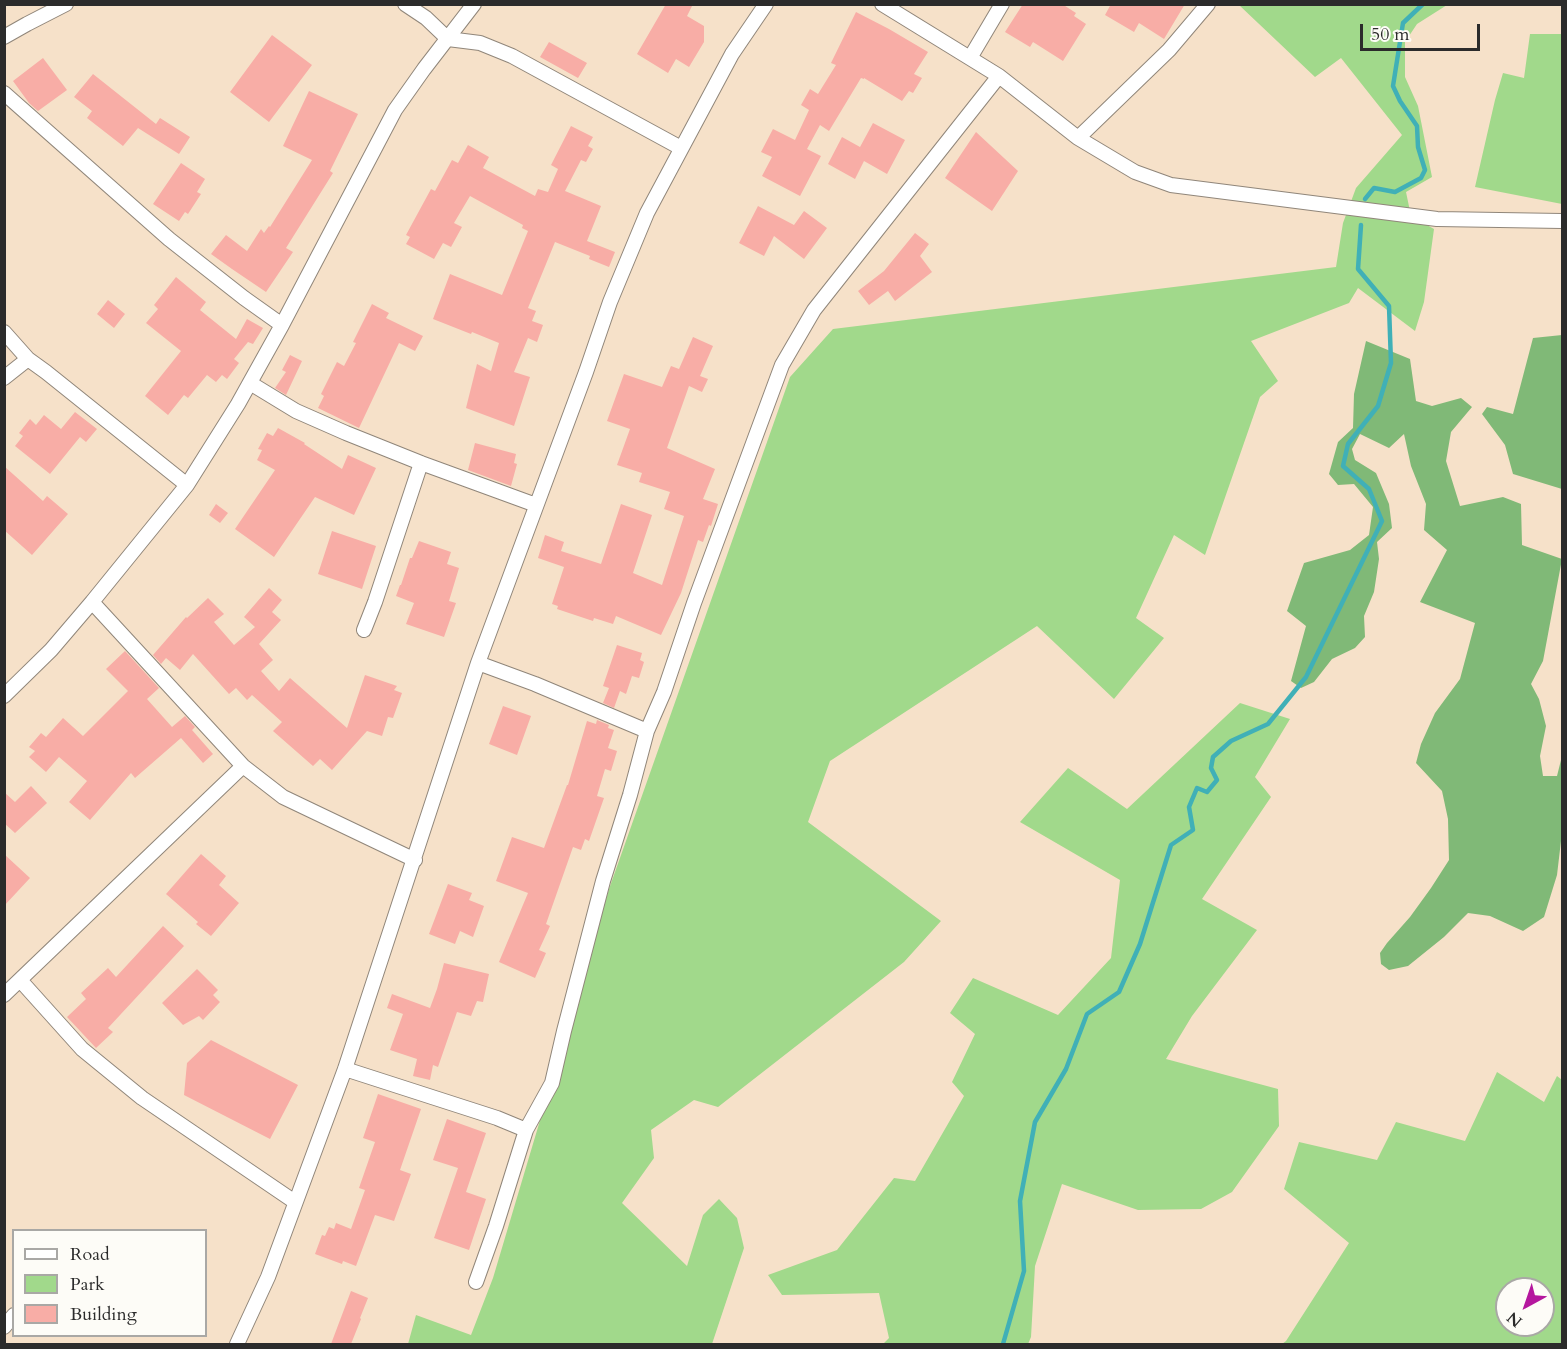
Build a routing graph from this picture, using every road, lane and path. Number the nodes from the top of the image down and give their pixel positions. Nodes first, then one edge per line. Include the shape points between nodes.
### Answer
1 (66, 4) edge
2 (405, 4) edge
3 (474, 4) edge
4 (766, 4) edge
5 (882, 4) edge
6 (1002, 4) edge
7 (1208, 4) edge
8 (4, 38) edge
9 (448, 39) junction
10 (970, 58) junction
11 (999, 76) junction
12 (4, 93) edge
13 (1078, 138) junction
14 (681, 148) junction
15 (1563, 221) edge
16 (282, 325) junction
17 (4, 332) edge
18 (28, 359) junction
19 (4, 378) edge
20 (250, 383) junction
21 (421, 463) junction
22 (187, 485) junction
23 (536, 505) junction
24 (92, 602) junction
25 (364, 630) dead end
26 (478, 663) junction
27 (4, 696) edge
28 (647, 731) junction
29 (243, 766) junction
30 (415, 860) junction
31 (20, 980) junction
32 (4, 995) edge
33 (345, 1069) junction
34 (526, 1130) junction
35 (295, 1202) junction
36 (476, 1282) dead end
37 (237, 1344) edge

1 - 8 street
2 - 9 street
3 - 9 street
4 - 14 street via 732,54
5 - 10 street
6 - 10 street
7 - 13 street via 1169,50
9 - 14 street via 480,43 512,56
9 - 16 street via 395,110
10 - 11 street
11 - 13 street
11 - 28 street via 814,310 782,365
12 - 16 street via 169,239
13 - 15 street via 1135,172 1171,185 1437,219
14 - 23 street via 646,213
16 - 20 street
17 - 18 street
18 - 19 street
18 - 22 street
20 - 21 street via 296,411
20 - 22 street
21 - 23 street
21 - 25 street
22 - 24 street
23 - 26 street
24 - 27 street
24 - 29 street
26 - 28 street
26 - 30 street
28 - 34 street via 603,881 552,1083
29 - 30 street via 283,797
29 - 31 street
30 - 33 street
31 - 32 street
31 - 35 street via 82,1049 142,1098
33 - 34 street
33 - 35 street
34 - 36 street
35 - 37 street

